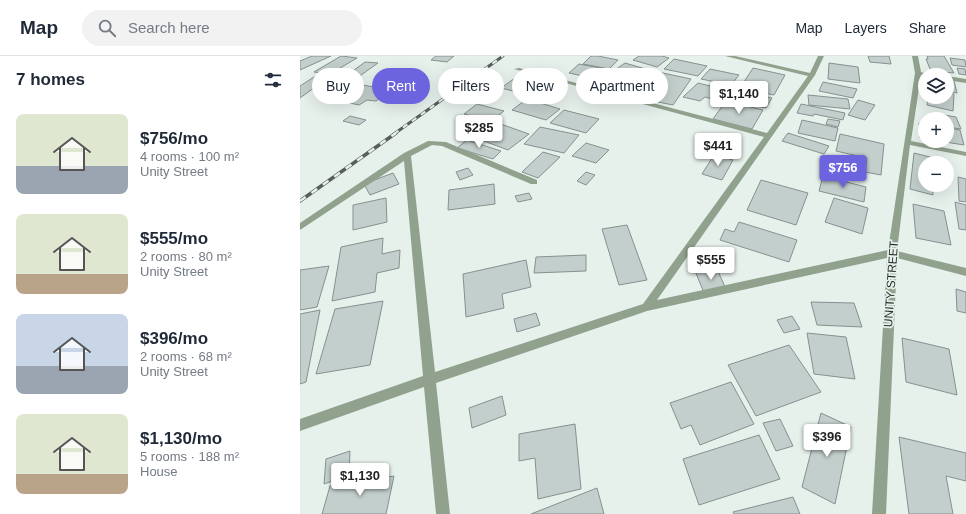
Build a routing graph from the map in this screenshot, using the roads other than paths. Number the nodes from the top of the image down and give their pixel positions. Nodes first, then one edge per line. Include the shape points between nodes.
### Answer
1 (728, 56) edge
2 (821, 56) edge
3 (915, 56) edge
4 (918, 73) joint
5 (812, 75) junction
6 (954, 79) edge
7 (966, 81) edge
8 (568, 83) edge
9 (769, 136) junction
10 (906, 142) junction
11 (966, 154) edge
12 (407, 155) junction
13 (534, 182) dead end
14 (300, 227) edge
15 (892, 253) junction
16 (966, 272) edge
17 (647, 307) junction
18 (431, 379) junction
19 (300, 425) edge
20 (443, 514) edge
21 (879, 514) edge

1 - 5 street
2 - 5 street
3 - 4 street, UNITY STREET
4 - 10 street, UNITY STREET
5 - 9 street
6 - 7 street
8 - 9 street
9 - 17 street
10 - 11 street
10 - 15 street, UNITY STREET
12 - 13 street via 431,143 443,144
12 - 14 street
12 - 18 street
15 - 16 street
15 - 17 street
15 - 21 street, UNITY STREET
17 - 18 street
18 - 19 street
18 - 20 street

